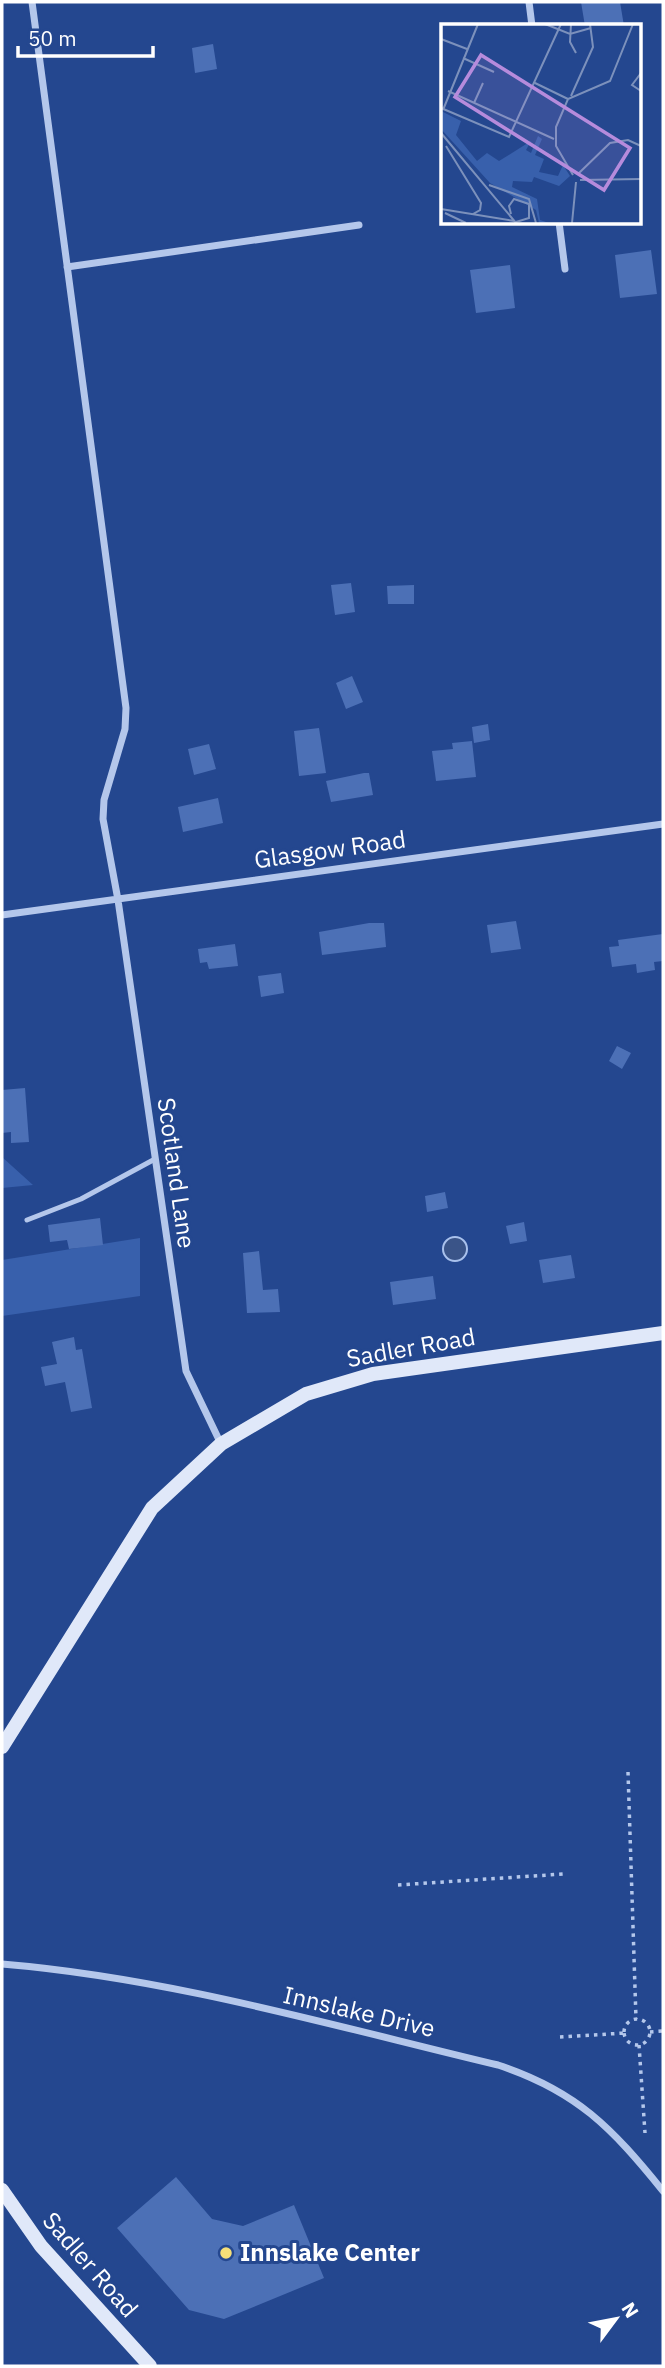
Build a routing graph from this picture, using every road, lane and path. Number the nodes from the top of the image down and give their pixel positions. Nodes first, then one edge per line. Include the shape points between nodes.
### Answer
1 (32, 2) edge
2 (529, 2) edge
3 (532, 24) edge
4 (559, 224) edge
5 (359, 225) dead end
6 (67, 267) junction
7 (565, 269) dead end
8 (663, 824) edge
9 (118, 900) junction
10 (2, 915) edge
11 (155, 1159) junction
12 (27, 1220) dead end
13 (663, 1333) edge
14 (220, 1444) junction
15 (2, 1747) edge
16 (628, 1772) dead end
17 (563, 1874) dead end
18 (398, 1885) dead end
19 (2, 1964) edge
20 (636, 2019) junction
21 (663, 2031) edge
22 (650, 2032) junction
23 (625, 2033) junction
24 (560, 2037) dead end
25 (639, 2045) junction
26 (645, 2133) dead end
27 (2, 2190) edge
28 (663, 2191) edge
29 (149, 2366) edge

1 - 6 street, Scotland Lane
2 - 3 street
4 - 7 street
5 - 6 street
6 - 9 street, Scotland Lane via 126,708 103,819
8 - 9 street, Glasgow Road
9 - 10 street, Glasgow Road
9 - 11 street, Scotland Lane
11 - 12 lane via 81,1199
11 - 14 street, Scotland Lane via 186,1371
13 - 14 street, Sadler Road via 373,1374 306,1394
14 - 15 street, Sadler Road via 152,1508
16 - 20 path
17 - 18 path
19 - 28 street, Innslake Drive via 166,1986 532,2076 579,2103 608,2127
20 - 22 path via 650,2025
20 - 23 path via 630,2020
21 - 22 path
22 - 25 path via 644,2045
23 - 24 path
23 - 25 path via 625,2039
25 - 26 path
27 - 29 street, Sadler Road via 41,2246

